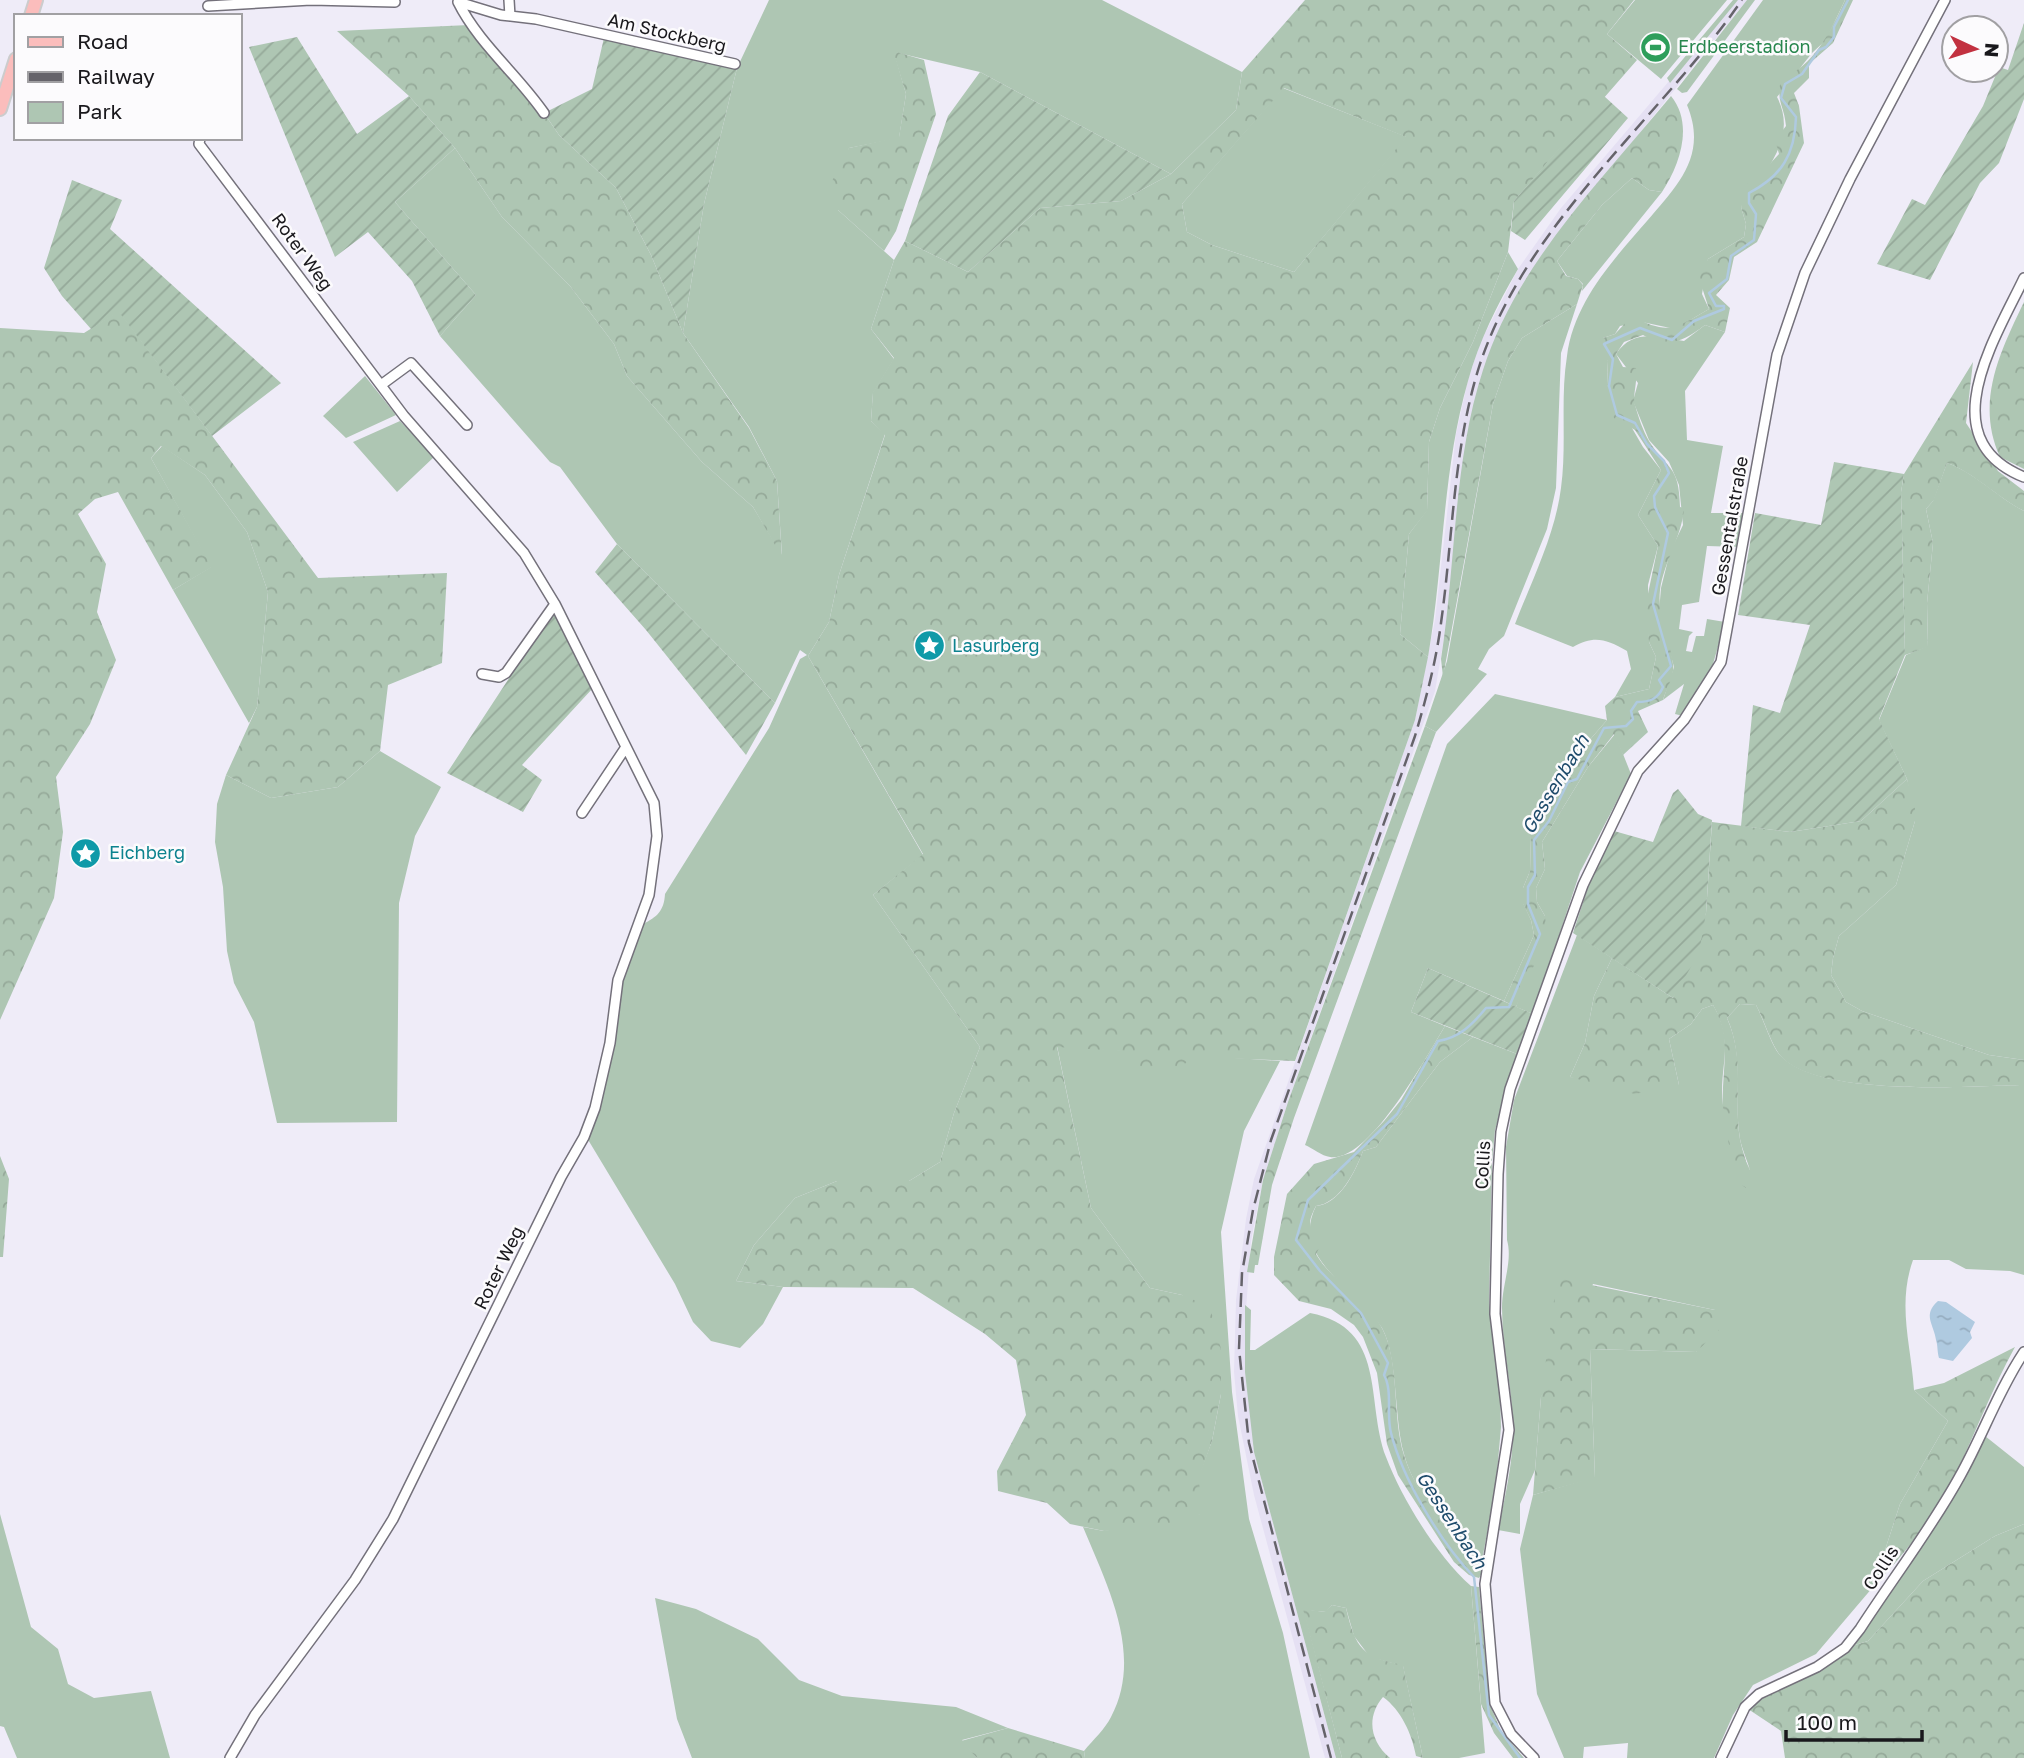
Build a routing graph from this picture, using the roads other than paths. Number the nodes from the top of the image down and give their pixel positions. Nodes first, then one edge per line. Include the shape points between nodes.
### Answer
1 (509, 0) edge
2 (1945, 0) edge
3 (457, 1) edge
4 (395, 2) edge
5 (208, 7) edge
6 (510, 16) junction
7 (735, 64) dead end
8 (14, 65) edge
9 (0, 109) edge
10 (544, 113) dead end
11 (200, 140) edge
12 (2024, 278) edge
13 (380, 385) junction
14 (467, 425) dead end
15 (2024, 477) edge
16 (555, 604) junction
17 (482, 674) dead end
18 (626, 747) junction
19 (582, 813) dead end
20 (1523, 1045) joint
21 (2024, 1352) edge
22 (230, 1758) edge
23 (1534, 1758) edge
24 (1721, 1758) edge

1 - 6 street
2 - 20 street, Gessentalstraße via 1805,273 1777,355 1721,662 1684,720 1638,771 1583,885
3 - 6 street, Am Stockberg
3 - 10 street, Am Stockberg via 469,25 522,81
4 - 5 street via 311,0
6 - 7 street, Am Stockberg
8 - 9 main road
11 - 13 street, Roter Weg
12 - 15 street via 1985,360 1975,405 1987,450 1997,463
13 - 14 street via 411,363
13 - 16 street, Roter Weg via 524,553
16 - 17 street via 506,673 499,677
16 - 18 street, Roter Weg
18 - 19 street
18 - 22 street, Roter Weg via 654,803 657,836 649,895 618,980 610,1043 584,1137 393,1519 355,1580 254,1715
20 - 23 street, Collis via 1501,1132 1498,1174 1495,1314 1509,1430 1485,1584 1495,1703 1511,1734
21 - 24 street, Collis via 1948,1497 1860,1629 1845,1648 1817,1667 1759,1694 1745,1707

